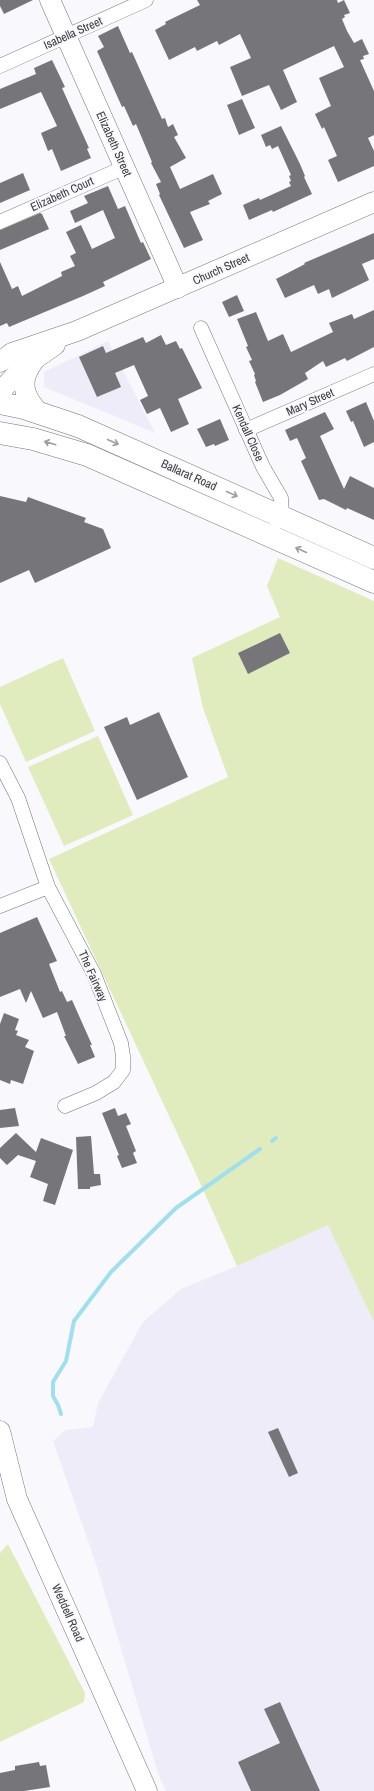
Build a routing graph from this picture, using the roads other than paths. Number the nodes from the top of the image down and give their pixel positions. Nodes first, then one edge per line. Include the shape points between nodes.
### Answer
1 (50, 0) edge
2 (146, 0) edge
3 (66, 36) junction
4 (0, 66) edge
5 (124, 167) junction
6 (374, 202) edge
7 (0, 222) edge
8 (178, 288) junction
9 (201, 328) dead end
10 (68, 335) junction
11 (36, 358) junction
12 (2, 359) edge
13 (374, 374) edge
14 (0, 392) edge
15 (0, 403) edge
16 (38, 412) junction
17 (246, 430) junction
18 (0, 433) edge
19 (281, 507) junction
20 (265, 534) junction
21 (374, 558) edge
22 (374, 582) edge
23 (0, 762) edge
24 (48, 887) junction
25 (0, 906) edge
26 (65, 1106) dead end
27 (0, 1438) edge
28 (147, 1791) edge

1 - 3 street, Elizabeth Street
2 - 3 street, Isabella Street
3 - 4 street, Isabella Street
3 - 5 street, Elizabeth Street
5 - 7 street, Elizabeth Court
5 - 8 street, Elizabeth Street
6 - 8 street, Church Street
8 - 10 street, Church Street
9 - 17 street, Kendall Close
10 - 11 street, Church Street
10 - 12 street, Church Street via 29,347
11 - 14 street, Church Street via 19,371
11 - 16 street via 27,373 24,387 30,402
13 - 17 street, Mary Street
15 - 16 highway, Ballarat Road
16 -> 19 highway, Ballarat Road
17 - 19 street, Kendall Close
20 -> 18 highway, Ballarat Road via 87,455 34,439
19 - 20 street
19 - 21 highway, Ballarat Road
22 -> 20 highway, Ballarat Road
23 - 24 street, The Fairway via 18,798
24 - 25 street
24 - 26 street, The Fairway via 94,974 121,1043 123,1056 122,1070 114,1082
27 - 28 street, Weddell Road via 17,1499

